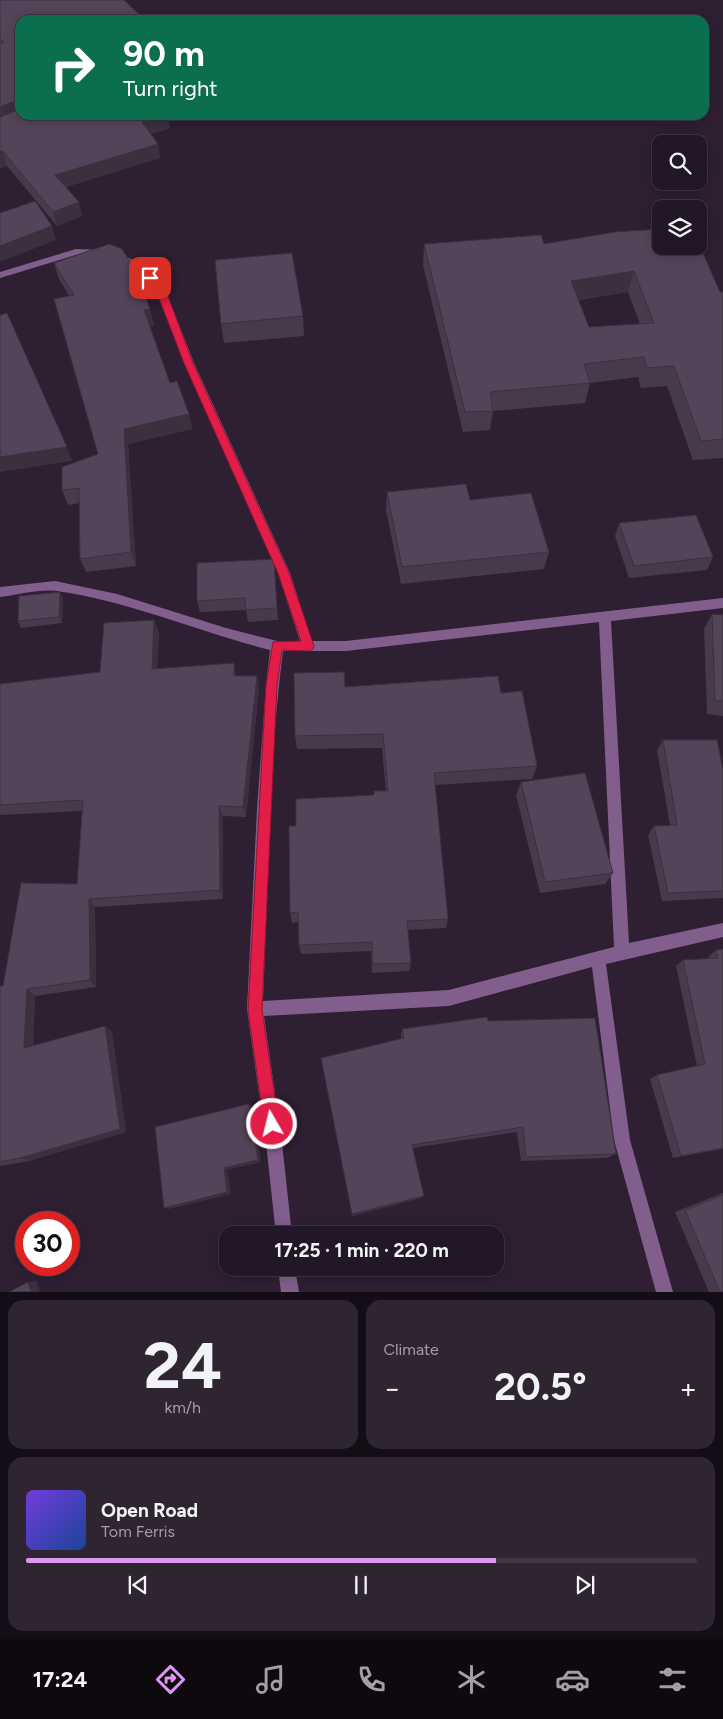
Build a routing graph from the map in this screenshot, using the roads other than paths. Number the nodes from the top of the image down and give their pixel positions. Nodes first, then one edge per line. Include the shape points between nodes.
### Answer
1 (0, 275) edge
2 (0, 592) edge
3 (723, 603) edge
4 (605, 615) junction
5 (277, 646) junction
6 (308, 646) junction
7 (723, 930) edge
8 (622, 952) junction
9 (598, 959) junction
10 (255, 1010) junction
11 (283, 1226) edge
12 (288, 1276) edge
13 (290, 1292) edge
14 (664, 1292) edge

1 - 6 street via 76,252 104,253 140,268 159,286 189,363 284,573
2 - 5 street via 56,586 117,599
3 - 4 street
4 - 6 street via 346,646
4 - 8 street
5 - 6 street
5 - 10 street via 268,742
7 - 8 street
8 - 9 street
9 - 10 street via 449,998
9 - 14 street via 622,1140
10 - 11 street
12 - 13 street

